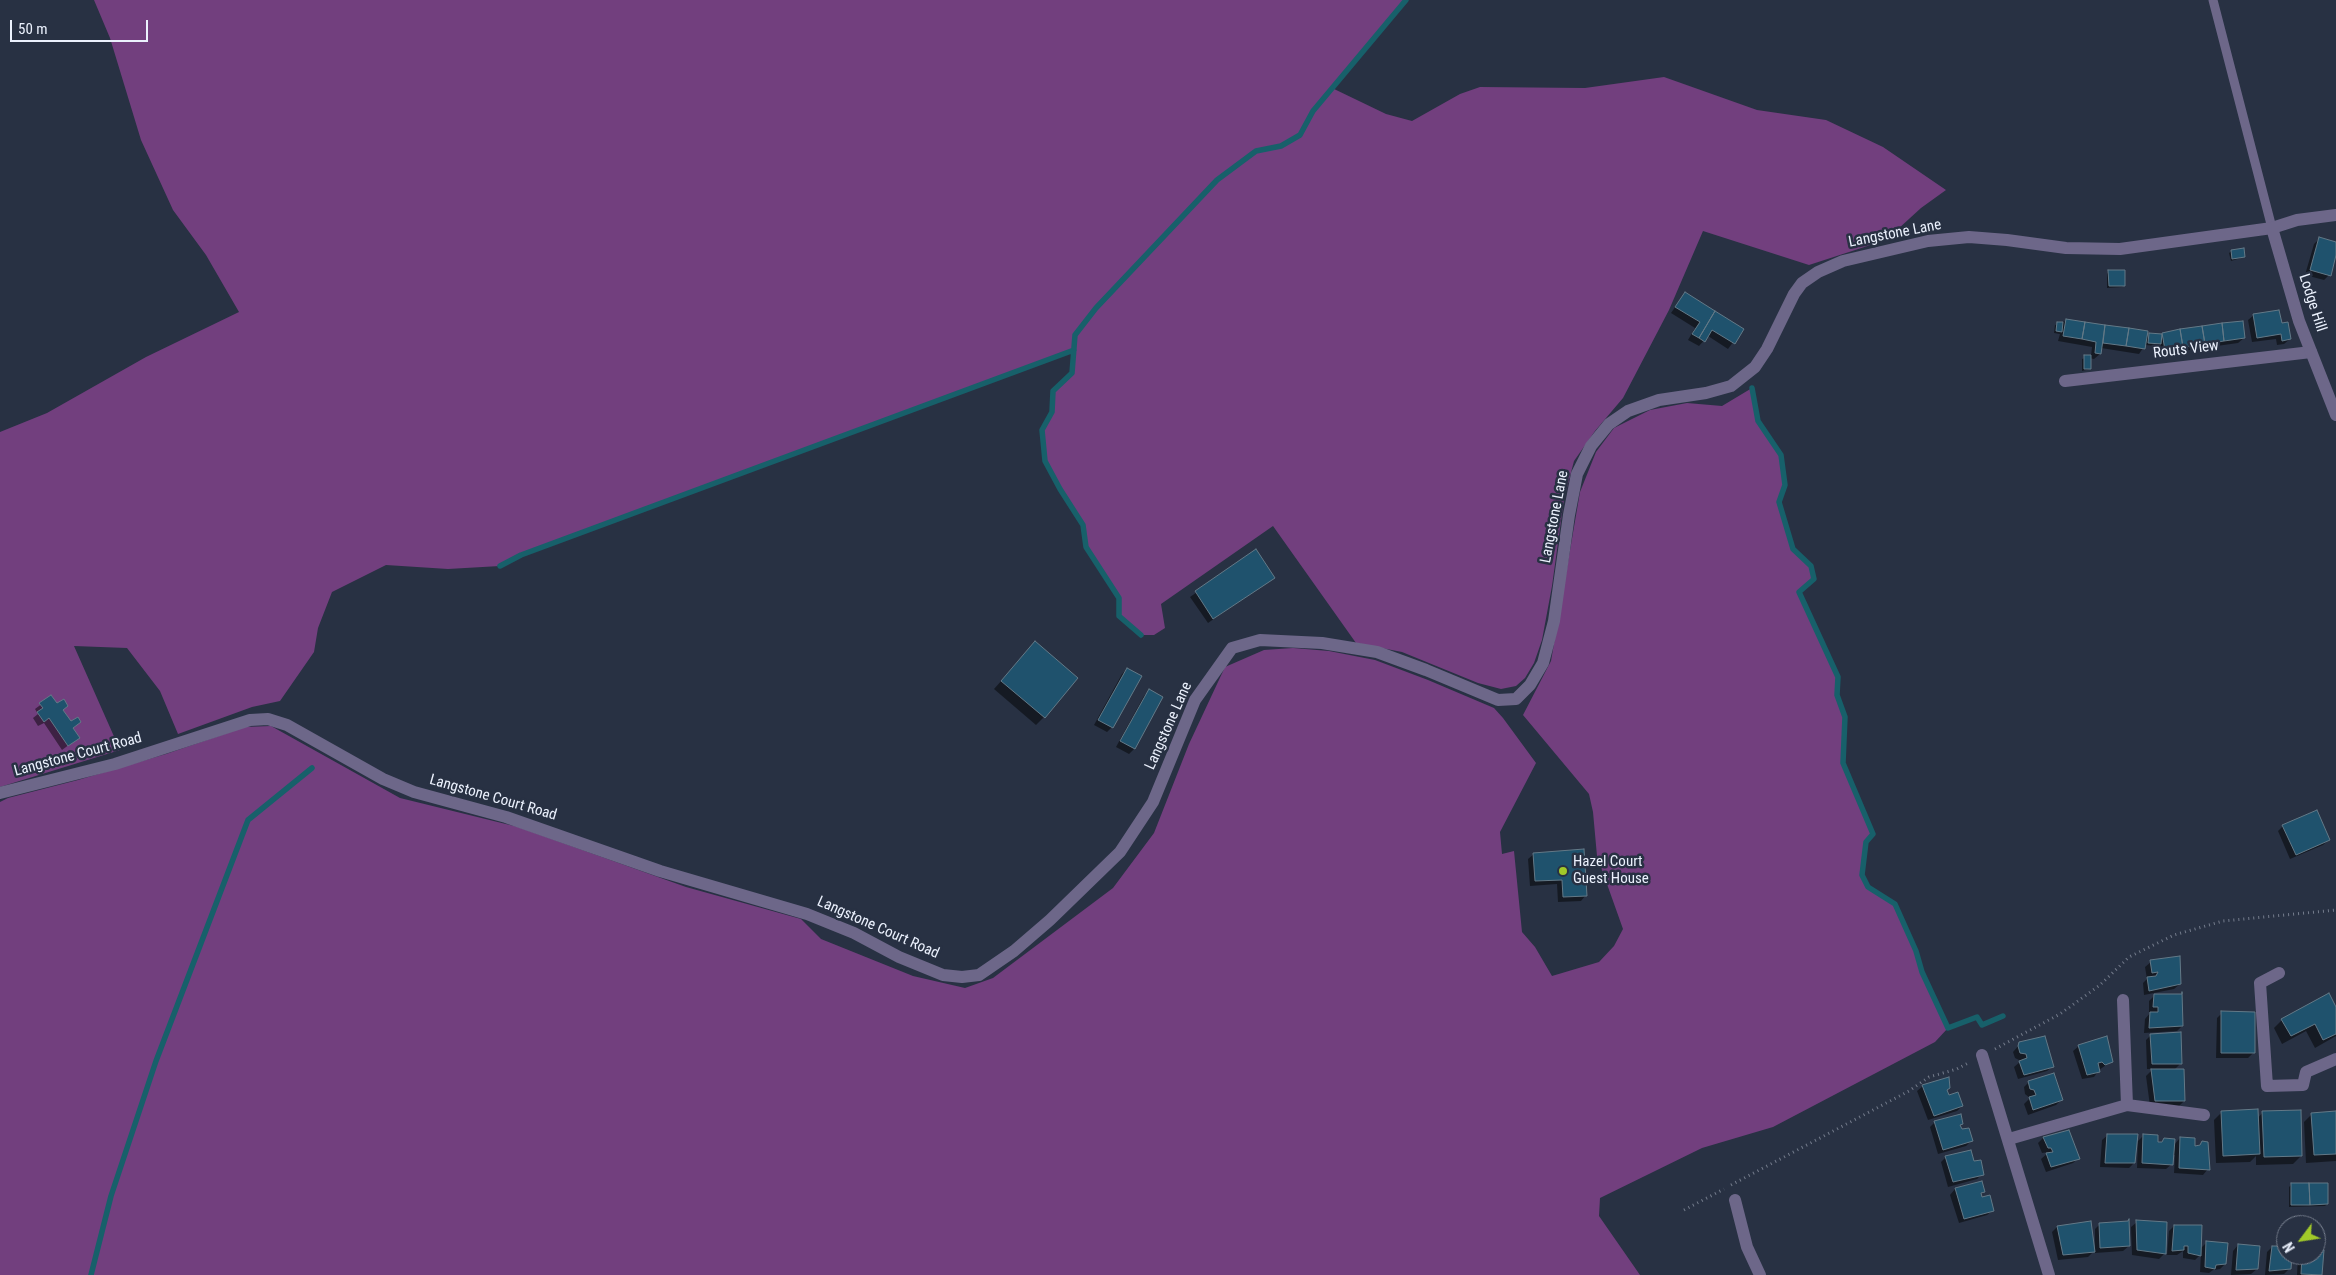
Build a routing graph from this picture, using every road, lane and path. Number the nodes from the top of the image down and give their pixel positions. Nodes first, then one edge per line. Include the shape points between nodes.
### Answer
1 (2212, 0) edge
2 (2336, 215) edge
3 (2272, 228) junction
4 (2311, 352) junction
5 (2065, 381) dead end
6 (2336, 415) edge
7 (0, 793) edge
8 (2336, 910) edge
9 (2279, 973) dead end
10 (979, 975) joint
11 (2124, 1000) dead end
12 (1982, 1055) junction
13 (2336, 1059) edge
14 (2127, 1105) junction
15 (2204, 1115) dead end
16 (2009, 1139) junction
17 (1735, 1200) dead end
18 (1684, 1210) dead end
19 (1760, 1275) edge
20 (2049, 1275) edge

1 - 3 lane
2 - 3 street, Langstone Lane via 2297,220
3 - 4 street, Lodge Hill via 2296,313
3 - 10 street, Langstone Lane via 2120,249 2066,248 1969,237 1928,241 1843,261 1818,272 1802,283 1794,294 1755,367 1731,386 1659,400 1628,410 1609,424 1591,446 1577,474 1568,515 1554,621 1543,663 1530,685 1516,699 1498,700 1377,652 1260,640 1232,648 1195,700 1153,802 1120,852 1014,952
4 - 5 street, Routs View
4 - 6 street, Lodge Hill
7 - 10 street, Langstone Court Road via 115,764 250,720 268,719 288,725 383,779 414,792 506,817 660,871 807,914 944,974
8 - 12 path via 2223,921 2174,935 2129,957 2100,985 2060,1014
9 - 13 street via 2260,983 2267,1086 2303,1085 2306,1072
11 - 14 street
12 - 16 street
12 - 18 path via 1957,1069 1930,1077
14 - 15 street
14 - 16 street
16 - 20 street
17 - 19 street via 1747,1247

